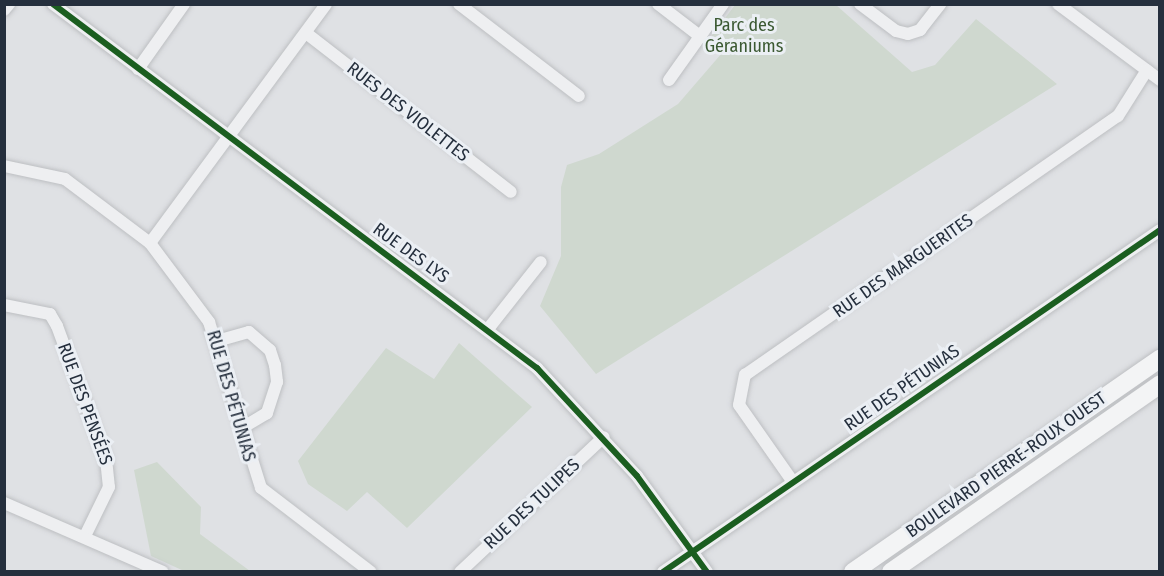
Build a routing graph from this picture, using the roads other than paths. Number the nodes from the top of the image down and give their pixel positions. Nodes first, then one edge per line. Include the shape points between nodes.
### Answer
1 (9, 4) edge
2 (53, 4) edge
3 (184, 4) edge
4 (326, 4) edge
5 (459, 4) edge
6 (658, 4) edge
7 (723, 4) edge
8 (860, 4) edge
9 (940, 4) edge
10 (1058, 4) edge
11 (4, 10) edge
12 (306, 33) junction
13 (701, 37) junction
14 (138, 69) junction
15 (1147, 70) junction
16 (669, 80) dead end
17 (1160, 80) edge
18 (579, 96) dead end
19 (229, 138) junction
20 (4, 166) edge
21 (511, 192) dead end
22 (1160, 230) edge
23 (150, 243) junction
24 (541, 262) dead end
25 (4, 305) edge
26 (488, 329) junction
27 (217, 341) junction
28 (1160, 359) edge
29 (1160, 384) edge
30 (242, 428) junction
31 (604, 437) junction
32 (793, 482) junction
33 (4, 503) edge
34 (85, 537) junction
35 (693, 550) junction
36 (163, 572) edge
37 (371, 572) edge
38 (460, 572) edge
39 (663, 572) edge
40 (707, 572) edge
41 (853, 572) edge
42 (891, 572) edge

1 - 11 street
2 - 14 street, RUE DES LYS
3 - 14 street
4 - 12 street
5 - 18 street
6 - 13 street
7 - 13 street
8 - 9 street via 896,31 909,34 920,30
10 - 15 street
12 - 19 street
12 - 21 street, RUES DES VIOLETTES
13 - 16 street
14 - 19 street, RUE DES LYS
15 - 17 street
15 - 32 street, RUE DES MARGUERITES via 1118,116 745,375 739,405
19 - 23 street
19 - 26 street, RUE DES LYS
20 - 23 street, RUE DES PÉTUNIAS via 65,179
22 - 32 street, RUE DES PÉTUNIAS
23 - 27 street, RUE DES PÉTUNIAS via 192,295
24 - 26 street
25 - 34 street, RUE DES PENSÉES via 50,314 106,459 109,487
26 - 31 street, RUE DES LYS via 537,368
27 - 30 street, RUE DES PÉTUNIAS
27 - 30 street via 249,332 270,350 275,365 277,382 267,413
28 - 41 main road, BOULEVARD PIERRE-ROUX OUEST
29 - 42 main road, BOULEVARD PIERRE-ROUX OUEST
30 - 37 street, RUE DES PÉTUNIAS via 254,478 267,496
31 - 35 street, RUE DES LYS
31 - 38 street, RUE DES TULIPES
32 - 35 street, RUE DES PÉTUNIAS
33 - 34 street
34 - 36 street
35 - 39 street, RUE DES PÉTUNIAS
35 - 40 street, RUE DES LYS

